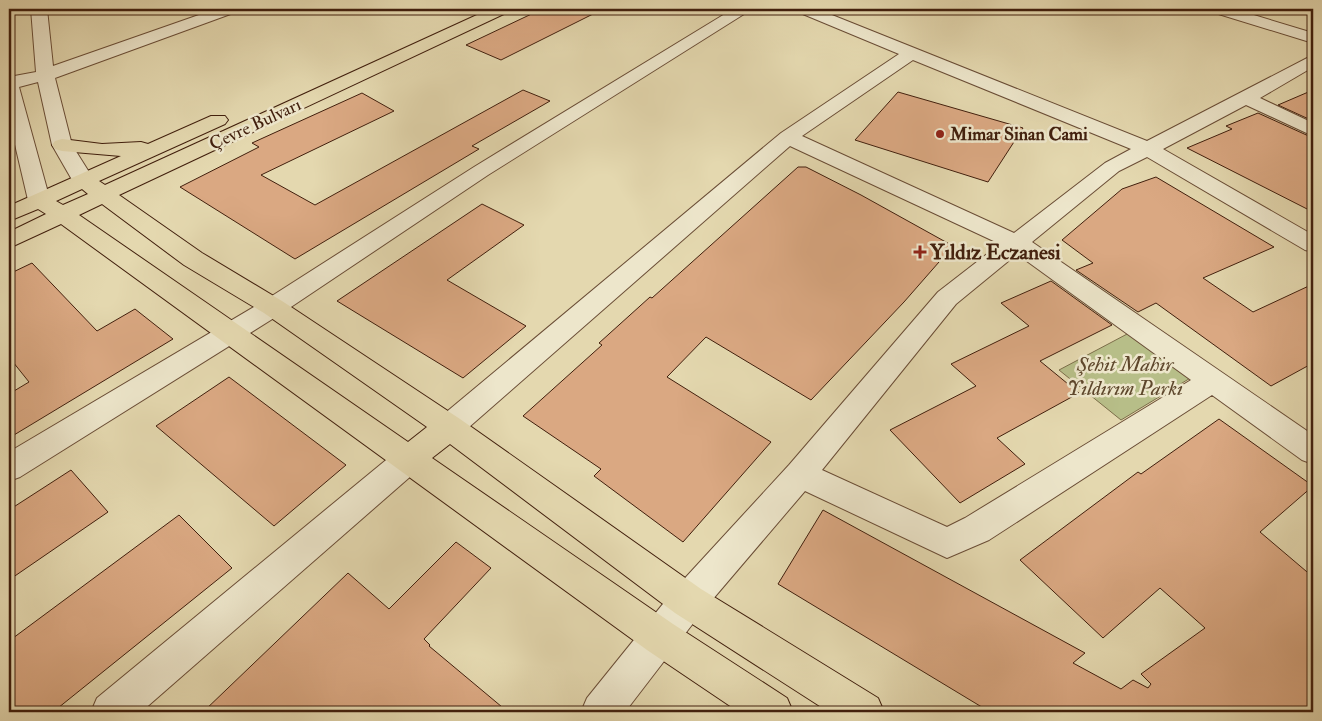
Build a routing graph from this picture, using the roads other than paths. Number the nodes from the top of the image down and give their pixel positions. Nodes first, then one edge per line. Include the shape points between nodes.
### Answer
1 (39, 9) edge
2 (230, 9) edge
3 (468, 9) edge
4 (502, 9) edge
5 (744, 9) edge
6 (804, 9) edge
7 (1218, 9) edge
8 (1313, 38) edge
9 (913, 52) junction
10 (1313, 60) edge
11 (45, 75) junction
12 (9, 84) edge
13 (1246, 98) junction
14 (261, 101) dead end
15 (234, 113) dead end
16 (1313, 130) edge
17 (788, 137) junction
18 (62, 145) junction
19 (162, 145) junction
20 (1148, 149) junction
21 (92, 188) junction
22 (51, 207) junction
23 (9, 214) edge
24 (9, 241) edge
25 (1017, 243) junction
26 (1313, 245) edge
27 (273, 307) junction
28 (228, 333) junction
29 (1213, 380) junction
30 (449, 426) junction
31 (1313, 451) edge
32 (408, 460) junction
33 (9, 468) edge
34 (800, 474) junction
35 (688, 601) junction
36 (660, 637) junction
37 (111, 712) edge
38 (600, 712) edge
39 (773, 712) edge
40 (864, 712) edge

1 - 11 street
2 - 11 street
3 - 14 main road, Çevre Bulvarı
4 - 21 main road, Çevre Bulvarı
5 - 27 street via 482,171
6 - 9 street
7 - 8 street
9 - 17 street
9 - 20 street
10 - 13 street
11 - 12 street
11 - 18 street
12 - 22 street
13 - 16 street
13 - 20 street
15 - 19 main road, Çevre Bulvarı
17 - 25 street
17 - 30 street
18 - 19 main road via 122,151
18 - 21 street
19 - 21 main road, Çevre Bulvarı
20 - 25 street via 1112,167
20 - 26 street
21 - 22 main road, Çevre Bulvarı
21 - 22 main road, Çevre Bulvarı
21 - 27 main road via 193,259
22 - 23 main road, Çevre Bulvarı
22 - 24 main road, Çevre Bulvarı
22 - 28 main road
25 - 29 street
25 - 34 street via 947,298
27 - 28 street
27 - 30 main road
28 - 32 main road
28 - 33 street
29 - 31 street
29 - 34 street via 977,529 947,543
30 - 32 main road
30 - 35 main road
32 - 36 main road
32 - 37 street
34 - 35 street
35 - 36 street
35 - 40 main road
36 - 38 street
36 - 39 main road

